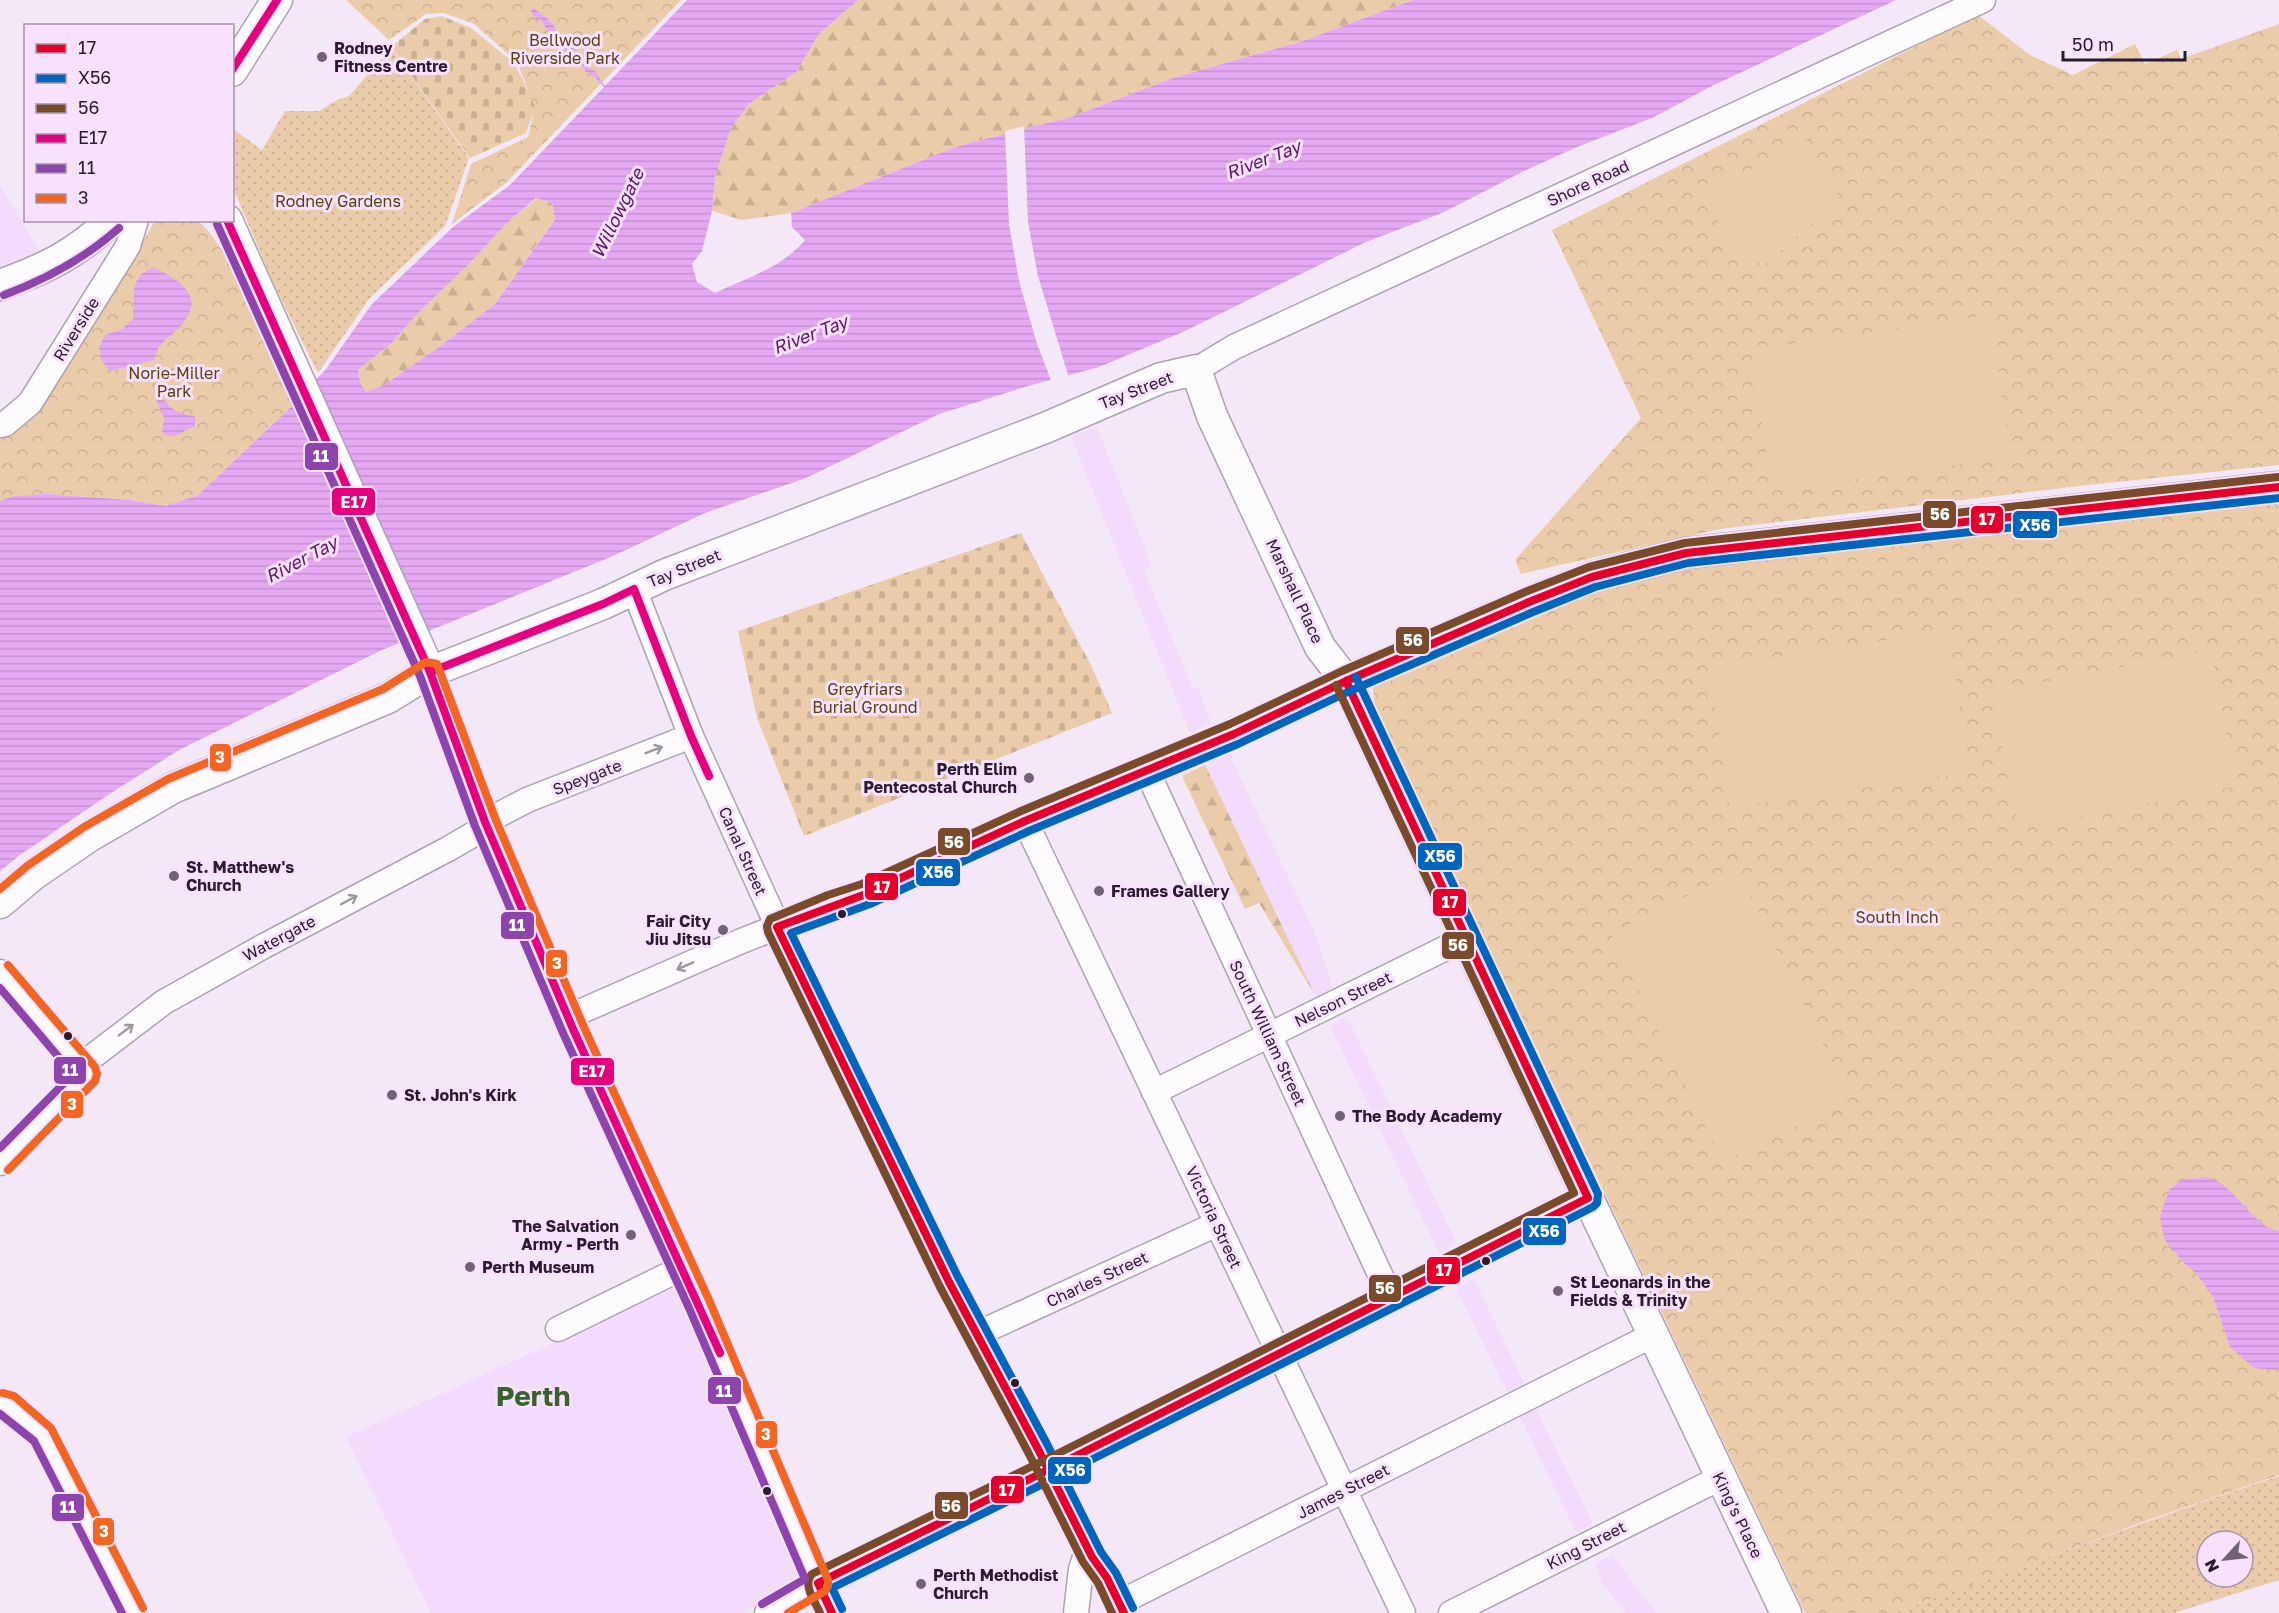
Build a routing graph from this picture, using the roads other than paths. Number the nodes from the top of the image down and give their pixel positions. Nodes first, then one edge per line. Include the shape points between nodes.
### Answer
1 (277, 0) edge
2 (1983, 0) edge
3 (234, 68) edge
4 (110, 222) edge
5 (135, 222) edge
6 (228, 222) edge
7 (0, 285) edge
8 (1196, 370) junction
9 (0, 425) edge
10 (2279, 487) edge
11 (633, 589) junction
12 (424, 660) junction
13 (1346, 681) junction
14 (691, 736) junction
15 (1146, 769) junction
16 (1025, 821) junction
17 (485, 822) junction
18 (0, 903) edge
19 (777, 927) junction
20 (1466, 938) junction
21 (0, 972) edge
22 (568, 1017) junction
23 (1269, 1035) junction
24 (84, 1070) junction
25 (1154, 1092) junction
26 (0, 1163) edge
27 (1588, 1198) junction
28 (1217, 1224) junction
29 (682, 1268) junction
30 (1390, 1296) junction
31 (1634, 1297) joint
32 (558, 1329) dead end
33 (977, 1334) junction
34 (1653, 1335) junction
35 (1279, 1354) junction
36 (0, 1403) edge
37 (1048, 1470) junction
38 (1720, 1478) junction
39 (1344, 1490) junction
40 (1092, 1557) junction
41 (818, 1583) junction
42 (1121, 1608) edge
43 (134, 1613) edge
44 (767, 1613) edge
45 (832, 1613) edge
46 (1076, 1613) edge
47 (1403, 1613) edge
48 (1451, 1613) edge
49 (1786, 1613) edge

1 - 3 main road
2 - 8 street, Shore Road via 1234,347
4 - 7 main road via 86,244 59,260
5 - 9 street, Riverside via 128,246 30,403
6 - 12 main road
8 - 11 main road, Tay Street via 1161,378 1045,428
8 - 13 main road, Marshall Place via 1212,416 1320,647
10 - 13 main road via 1686,553 1592,577
11 - 12 main road, Tay Street via 603,604
11 - 14 street, Canal Street
12 - 17 street
12 - 18 main road, Tay Street via 388,698 173,788 90,836
13 - 15 street via 1234,734
13 - 20 main road, Marshall Place
17 -> 14 street, Speygate via 527,800
14 - 19 street, Canal Street
15 - 16 street
15 - 23 street, South William Street
16 - 19 street via 866,894
16 - 25 street, Victoria Street
17 - 22 street
24 -> 17 street, Watergate via 164,1002 479,831
19 -> 22 street
19 - 33 street, Canal Street
20 - 23 street, Nelson Street
20 - 27 main road, Marshall Place
21 - 24 street
22 - 29 street
23 - 25 street, Nelson Street
23 - 30 street, South William Street
24 - 26 street, Watergate
25 - 28 street, Victoria Street
27 - 30 street
27 - 31 main road, Marshall Place
28 - 33 street, Charles Street
28 - 35 street, Victoria Street
29 - 32 street
29 - 41 street
30 - 35 street
31 - 34 main road, King's Place
33 - 37 street, Canal Street
34 - 38 main road, King's Place
34 - 39 street, James Street
35 - 37 street
35 - 39 street, Victoria Street
36 - 43 street via 42,1434
37 - 40 street, Canal Street
37 - 41 street
38 - 48 street, King Street
38 - 49 main road, King's Place
39 - 42 street, James Street
39 - 47 street, Victoria Street
40 - 42 street, Canal Street
40 - 46 street via 1084,1560 1081,1569
41 - 44 street
41 - 45 street

